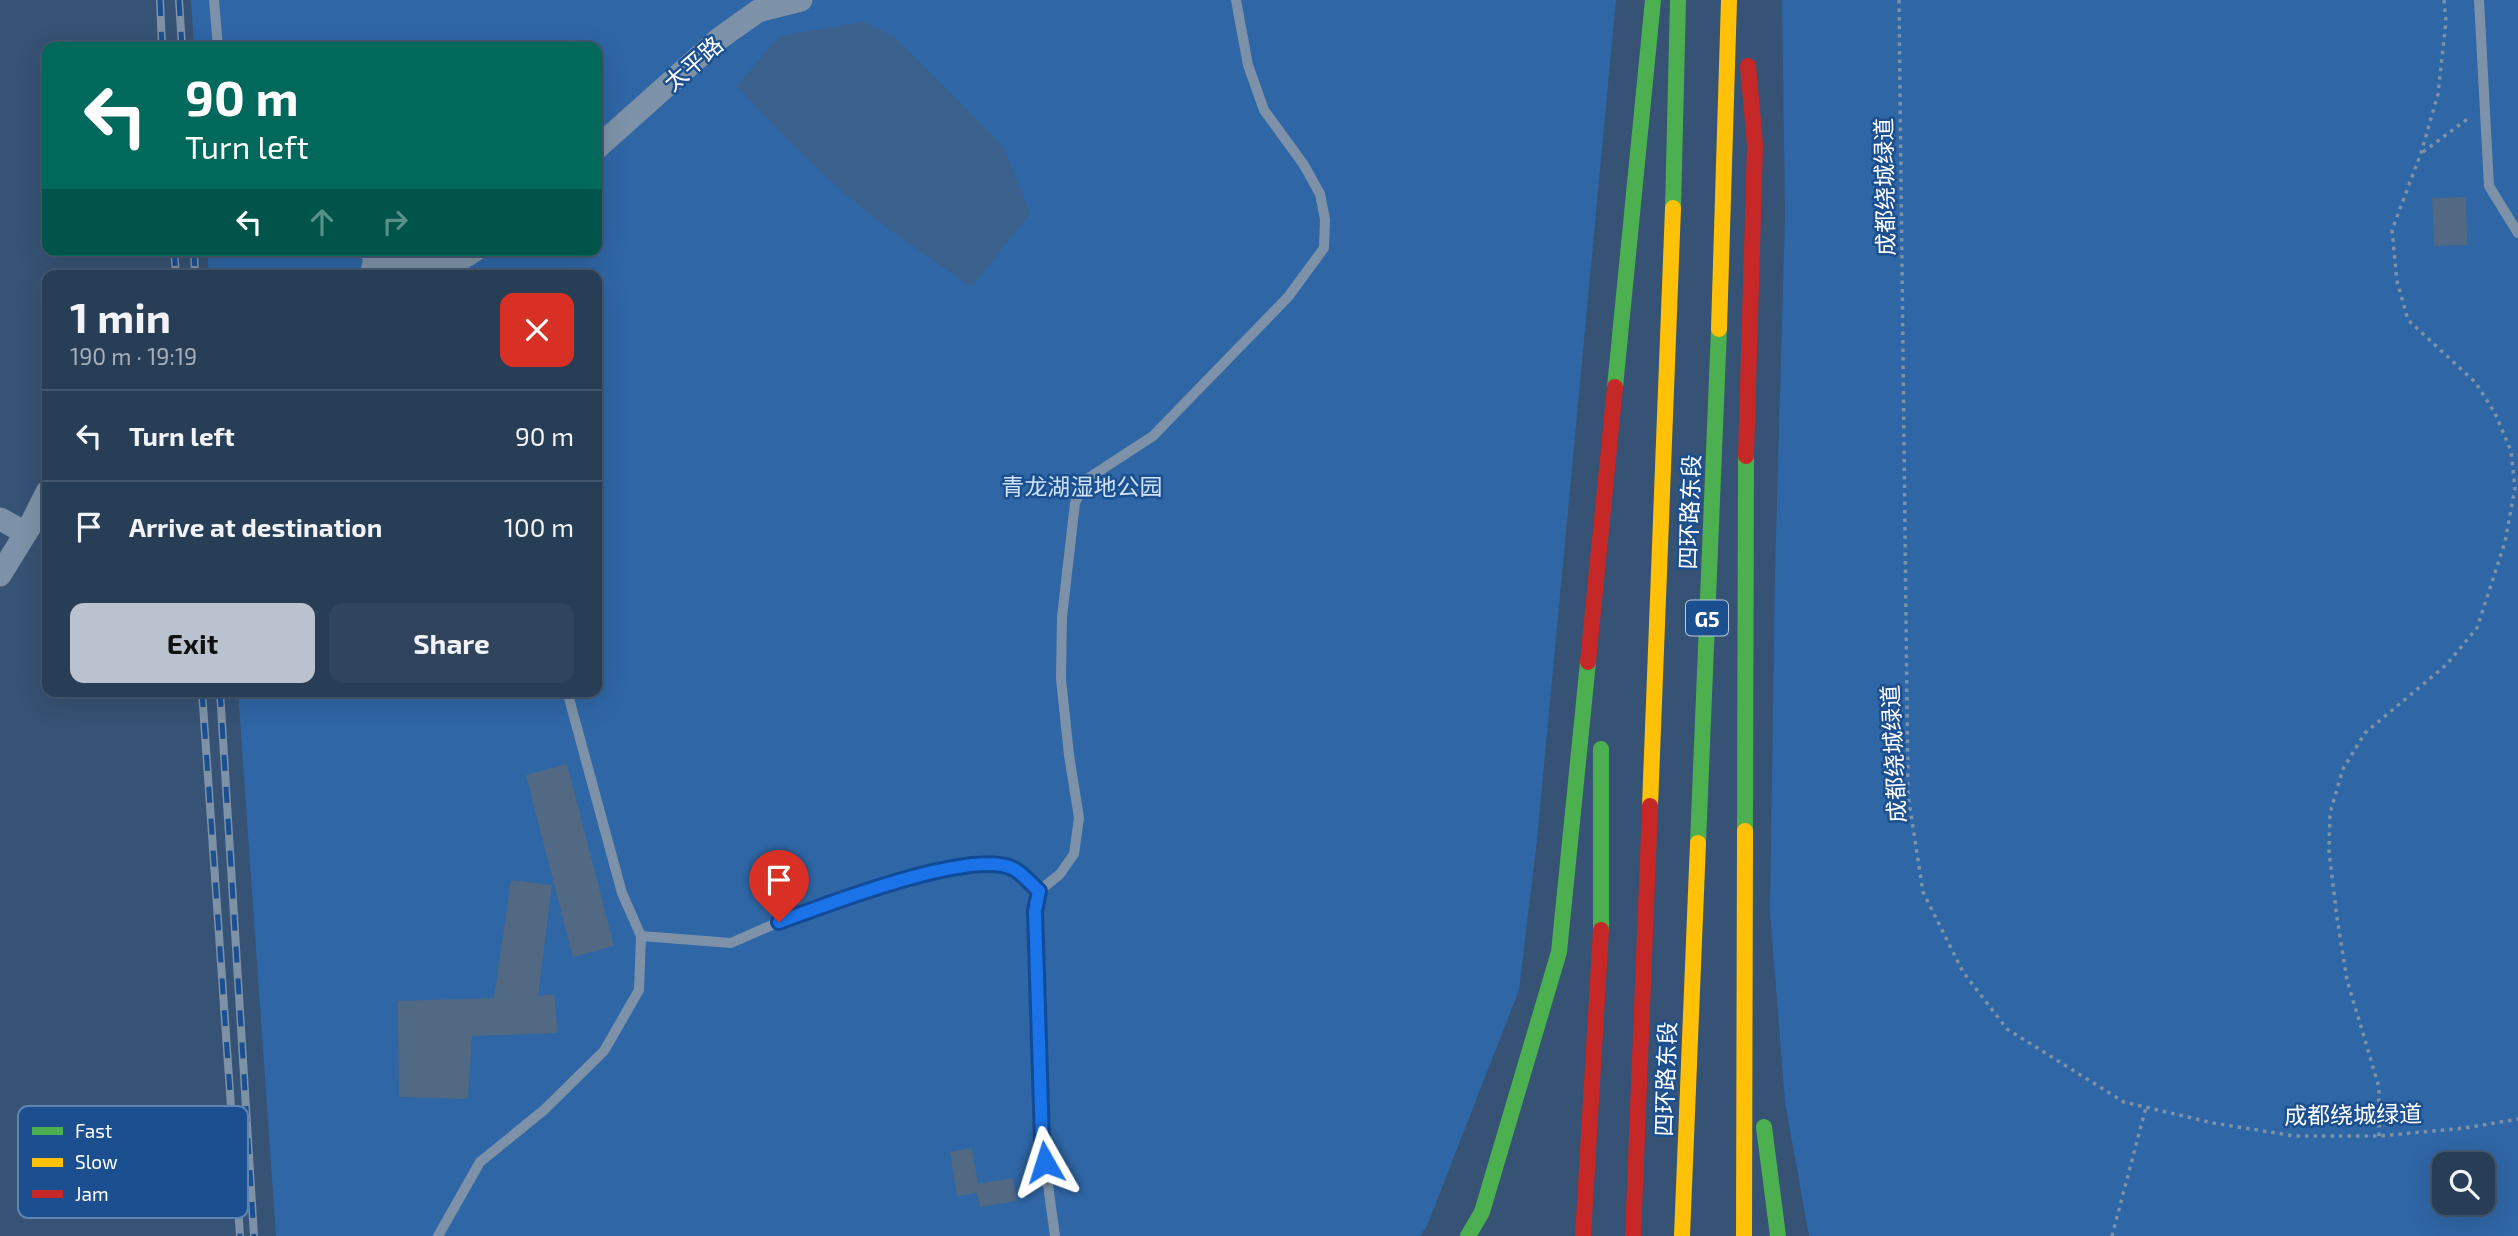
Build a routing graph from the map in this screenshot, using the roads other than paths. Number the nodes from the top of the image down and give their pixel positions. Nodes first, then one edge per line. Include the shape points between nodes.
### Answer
1 (214, 0) edge
2 (801, 0) edge
3 (1236, 0) edge
4 (1653, 0) edge
5 (1678, 0) edge
6 (1729, 0) edge
7 (1743, 0) edge
8 (2479, 0) edge
9 (1745, 26) dead end
10 (218, 42) edge
11 (1747, 53) dead end
12 (602, 144) edge
13 (2518, 233) edge
14 (468, 260) edge
15 (368, 262) edge
16 (42, 502) edge
17 (0, 519) edge
18 (1601, 523) junction
19 (26, 533) junction
20 (0, 575) edge
21 (1601, 689) dead end
22 (569, 697) edge
23 (1601, 730) dead end
24 (1039, 891) junction
25 (641, 936) junction
26 (1745, 947) junction
27 (438, 1236) edge
28 (1055, 1236) edge
29 (1468, 1236) edge
30 (1583, 1236) edge
31 (1633, 1236) edge
32 (1682, 1236) edge
33 (1744, 1236) edge
34 (1778, 1236) edge

1 - 10 lane
2 - 12 street, 太平路 via 758,11 720,38
3 - 24 lane via 1248,65 1264,110 1320,194 1324,248 1288,297 1153,436 1087,479 1075,503 1062,617 1061,679 1079,818 1074,854 1060,874
4 - 18 highway
5 - 31 highway, 四环路东段 / G5
6 - 32 highway, 四环路东段 / G5
7 - 9 highway
8 - 13 lane via 2488,186
11 - 26 highway via 1755,145 1746,385
14 - 15 street via 400,268
16 - 19 street
17 - 19 street
18 - 21 highway
18 - 29 highway via 1559,952 1482,1212
19 - 20 street
22 - 25 lane via 622,893
23 - 30 highway via 1601,952
24 - 25 lane via 1014,869 996,865 945,869 878,886 731,943
24 - 28 lane via 1035,911 1042,1141
25 - 27 lane via 639,990 604,1051 544,1110 480,1162
26 - 33 highway
26 - 34 highway

